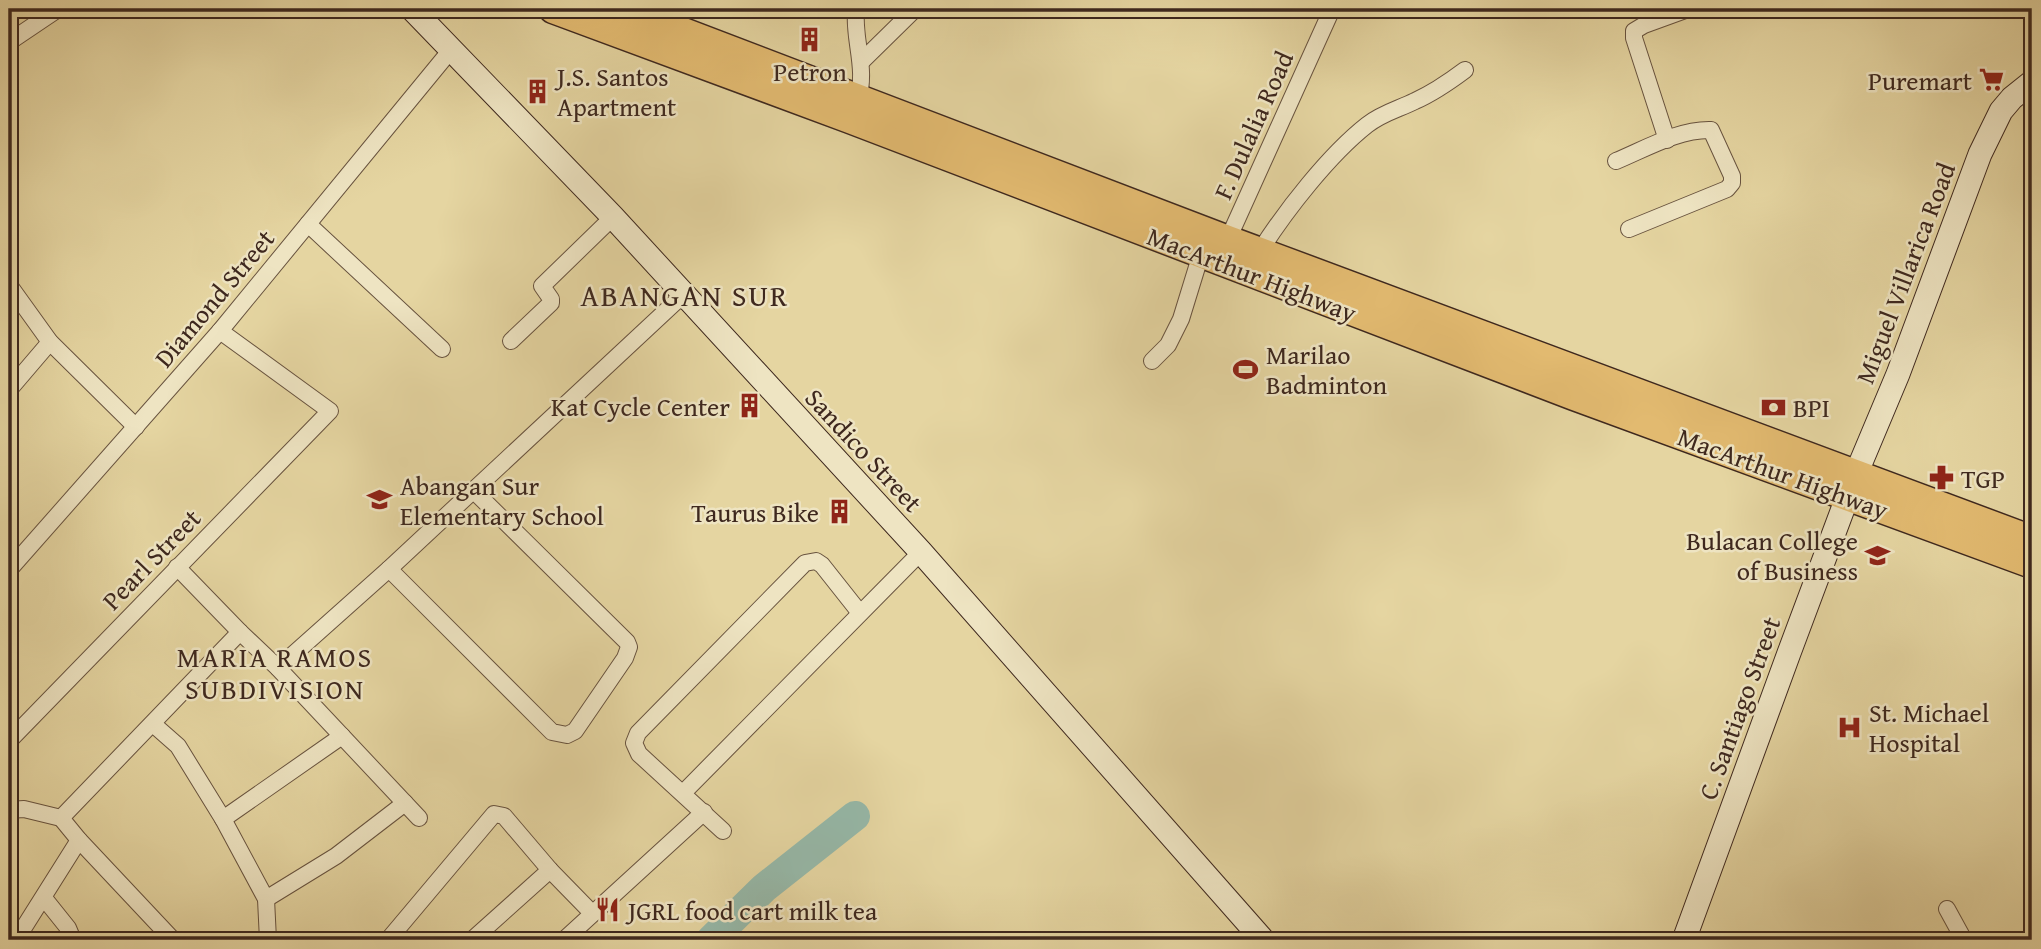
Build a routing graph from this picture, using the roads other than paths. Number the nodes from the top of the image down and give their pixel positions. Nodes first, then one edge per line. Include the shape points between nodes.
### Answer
1 (58, 9) edge
2 (412, 9) edge
3 (553, 9) edge
4 (623, 9) edge
5 (856, 9) edge
6 (915, 9) edge
7 (1332, 9) edge
8 (1688, 9) edge
9 (9, 42) edge
10 (450, 51) junction
11 (862, 61) junction
12 (1465, 70) dead end
13 (2032, 82) edge
14 (854, 109) junction
15 (1667, 140) junction
16 (1616, 161) dead end
17 (613, 217) junction
18 (308, 224) junction
19 (1629, 229) dead end
20 (1216, 251) junction
21 (1260, 251) junction
22 (9, 285) edge
23 (682, 295) junction
24 (220, 331) junction
25 (511, 341) dead end
26 (50, 342) junction
27 (442, 349) dead end
28 (1152, 361) dead end
29 (9, 390) edge
30 (136, 427) junction
31 (1852, 485) junction
32 (473, 490) junction
33 (2032, 540) edge
34 (921, 552) junction
35 (2032, 564) edge
36 (177, 567) junction
37 (389, 569) junction
38 (9, 570) edge
39 (860, 613) junction
40 (240, 632) junction
41 (278, 668) junction
42 (153, 724) junction
43 (342, 736) junction
44 (9, 741) edge
45 (683, 793) junction
46 (405, 803) junction
47 (9, 810) edge
48 (704, 812) junction
49 (61, 818) junction
50 (419, 818) dead end
51 (223, 819) junction
52 (723, 831) dead end
53 (79, 840) junction
54 (550, 870) junction
55 (44, 898) junction
56 (266, 899) junction
57 (1947, 909) dead end
58 (592, 913) junction
59 (16, 940) edge
60 (73, 940) edge
61 (173, 940) edge
62 (268, 940) edge
63 (388, 940) edge
64 (472, 940) edge
65 (564, 940) edge
66 (1263, 940) edge
67 (1684, 940) edge
68 (1964, 940) edge

1 - 9 street
2 - 10 main road, Sandico Street
3 - 14 highway, MacArthur Highway
4 - 14 highway, MacArthur Highway
5 - 11 street
6 - 11 street
7 - 20 street, F. Dulalia Road
8 - 15 street via 1634,31
10 - 17 main road, Sandico Street
10 - 18 street, Diamond Street
11 - 14 street
12 - 21 street via 1368,124 1311,183
13 - 31 main road, Miguel Villarica Road via 2001,111 1980,154
14 - 20 highway, MacArthur Highway
15 - 16 street
15 - 19 street via 1711,130 1731,183 1727,189
17 - 23 main road, Sandico Street
17 - 25 street via 542,286 551,303
18 - 24 street, Diamond Street
18 - 27 street
20 - 21 highway, MacArthur Highway
20 - 28 street, F. Dulalia Road via 1168,345
20 - 31 highway, MacArthur Highway via 1574,396
21 - 31 highway, MacArthur Highway
22 - 26 street
23 - 32 street
23 - 34 main road, Sandico Street
24 - 30 street, Diamond Street
24 - 36 street, Pearl Street via 330,411
26 - 29 street
26 - 30 street
30 - 38 street, Diamond Street
31 - 33 highway, MacArthur Highway
31 - 35 highway, MacArthur Highway
31 - 67 main road, C. Santiago Street
32 - 37 street
32 - 37 street via 629,647 575,731 567,735 552,732
34 - 39 street
34 - 66 main road, Sandico Street
36 - 40 street
36 - 44 street, Pearl Street
37 - 41 street
39 - 45 street
39 - 45 street via 822,565 805,563 638,733 634,743 639,754
40 - 41 street
40 - 42 street
41 - 43 street
42 - 49 street
42 - 51 street via 178,746
43 - 46 street
43 - 51 street
45 - 48 street
46 - 50 street
46 - 56 street via 336,856
47 - 49 street
48 - 52 street
48 - 58 street
49 - 53 street
51 - 56 street
53 - 55 street
53 - 61 street
54 - 58 street
54 - 63 street via 504,816 494,814
54 - 64 street
55 - 59 street
55 - 60 street
56 - 62 street
57 - 68 street
58 - 65 street

